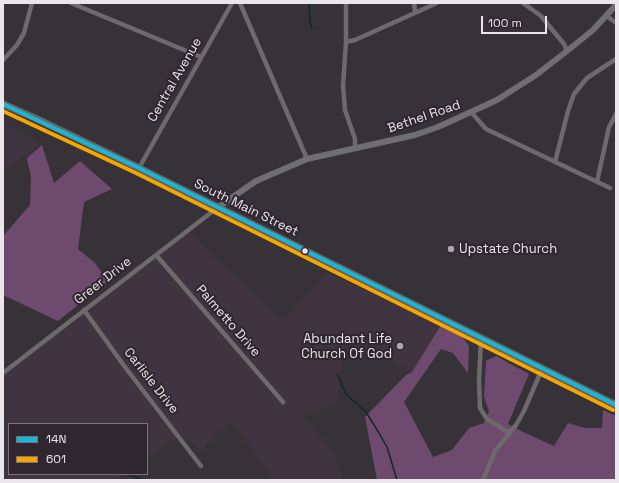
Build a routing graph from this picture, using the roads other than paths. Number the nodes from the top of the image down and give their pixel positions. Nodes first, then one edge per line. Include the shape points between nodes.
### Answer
1 (32, 3) edge
2 (71, 3) edge
3 (232, 3) edge
4 (240, 3) edge
5 (346, 3) edge
6 (414, 3) edge
7 (437, 3) edge
8 (523, 3) edge
9 (616, 5) edge
10 (415, 12) junction
11 (607, 16) junction
12 (616, 23) edge
13 (346, 42) junction
14 (567, 51) junction
15 (201, 57) junction
16 (616, 59) edge
17 (3, 60) edge
18 (3, 104) edge
19 (472, 112) junction
20 (616, 114) edge
21 (355, 147) junction
22 (307, 159) junction
23 (556, 162) junction
24 (139, 168) junction
25 (597, 182) junction
26 (610, 188) dead end
27 (217, 208) junction
28 (156, 255) junction
29 (84, 310) junction
30 (481, 339) junction
31 (542, 369) junction
32 (3, 372) edge
33 (283, 402) dead end
34 (616, 405) edge
35 (509, 433) junction
36 (201, 466) dead end
37 (483, 480) edge

1 - 17 street via 24,34
2 - 15 street
3 - 15 street, Central Avenue
4 - 22 street
5 - 13 street
6 - 10 street
7 - 10 street
8 - 14 street via 541,16
9 - 11 street, Bethel Road
10 - 13 street
11 - 12 street
11 - 14 street, Bethel Road
13 - 21 street via 343,86 345,110 355,139
14 - 19 street, Bethel Road via 514,90
15 - 24 street, Central Avenue
16 - 23 street via 587,78 574,94
18 - 24 main road, South Main Street
19 - 21 street, Bethel Road via 415,135
19 - 23 street via 486,129
20 - 25 street via 609,127
21 - 22 street, Bethel Road
22 - 27 street, Bethel Road via 256,181
23 - 25 street
24 - 27 main road, South Main Street
25 - 26 street
27 - 28 street, Greer Drive
27 - 30 main road, South Main Street
28 - 29 street, Greer Drive
28 - 33 street, Palmetto Drive
29 - 32 street, Greer Drive
29 - 36 street, Carlisle Drive
30 - 31 main road, South Main Street
30 - 35 street via 480,408 487,419
31 - 34 main road, South Main Street
31 - 35 street via 524,411
35 - 37 street via 490,459

